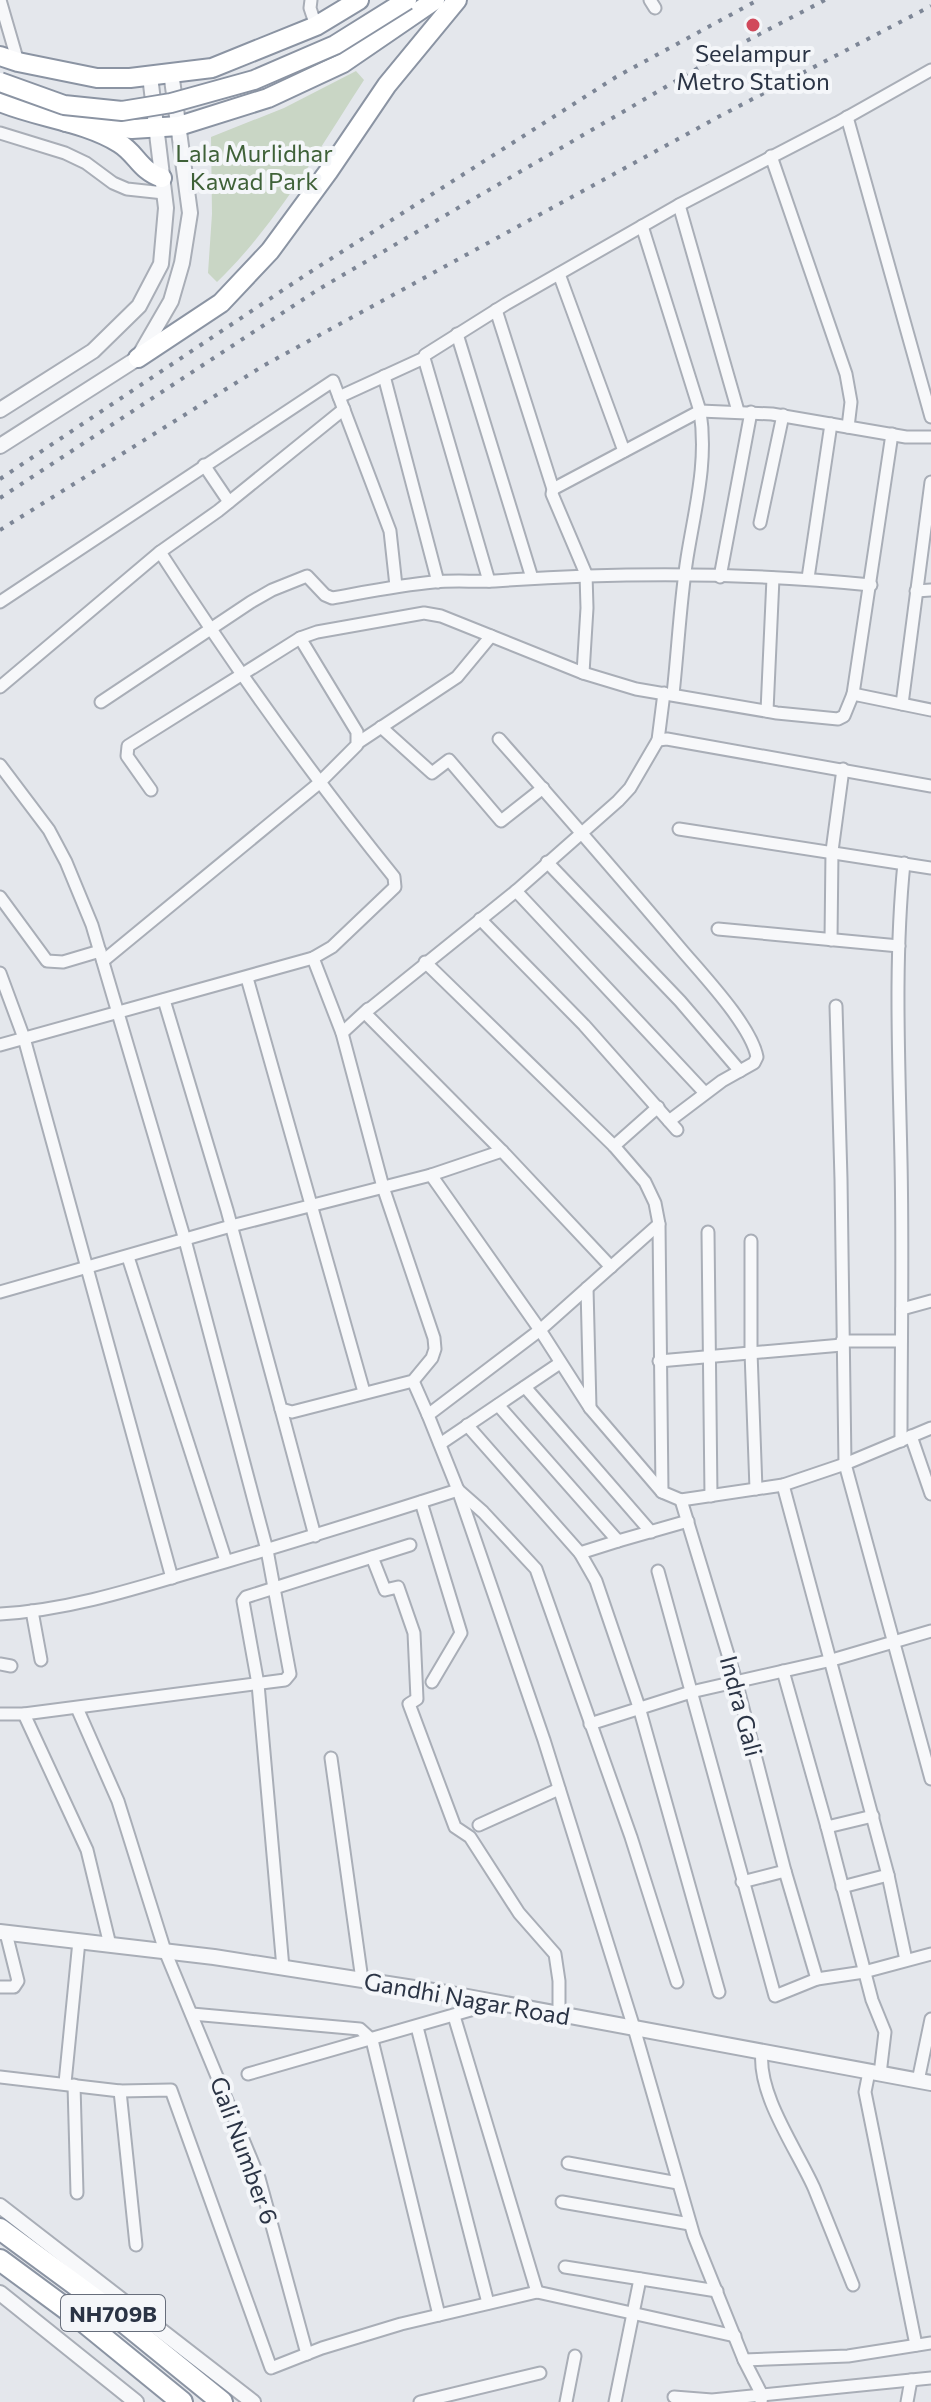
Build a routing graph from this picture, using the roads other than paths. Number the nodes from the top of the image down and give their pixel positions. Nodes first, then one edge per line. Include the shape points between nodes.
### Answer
1 (0, 0) edge
2 (311, 0) edge
3 (359, 0) edge
4 (407, 0) edge
5 (435, 0) edge
6 (457, 0) edge
7 (316, 26) junction
8 (9, 59) edge
9 (931, 70) edge
10 (171, 72) junction
11 (150, 76) junction
12 (0, 82) edge
13 (0, 102) edge
14 (847, 117) junction
15 (66, 122) junction
16 (158, 126) junction
17 (179, 126) junction
18 (0, 133) edge
19 (771, 156) junction
20 (163, 186) junction
21 (679, 205) junction
22 (642, 226) junction
23 (559, 274) junction
24 (139, 306) junction
25 (496, 310) junction
26 (162, 317) junction
27 (457, 334) junction
28 (138, 358) junction
29 (424, 358) junction
30 (384, 376) junction
31 (339, 397) junction
32 (344, 409) junction
33 (0, 410) edge
34 (700, 411) junction
35 (738, 411) junction
36 (751, 412) junction
37 (783, 415) junction
38 (931, 417) edge
39 (831, 424) junction
40 (848, 427) junction
41 (892, 434) junction
42 (931, 437) edge
43 (0, 446) edge
44 (624, 451) junction
45 (204, 465) junction
46 (931, 482) edge
47 (553, 489) junction
48 (229, 502) junction
49 (760, 523) dead end
50 (160, 552) junction
51 (685, 573) junction
52 (586, 574) junction
53 (720, 577) junction
54 (532, 578) junction
55 (773, 578) junction
56 (808, 578) junction
57 (489, 581) junction
58 (438, 582) junction
59 (871, 585) junction
60 (396, 586) junction
61 (931, 590) edge
62 (916, 591) junction
63 (0, 602) edge
64 (210, 629) junction
65 (491, 636) junction
66 (300, 638) junction
67 (241, 673) junction
68 (583, 673) junction
69 (0, 687) edge
70 (668, 693) junction
71 (853, 694) junction
72 (101, 702) dead end
73 (902, 704) junction
74 (931, 710) edge
75 (767, 711) junction
76 (381, 727) junction
77 (499, 739) dead end
78 (658, 740) junction
79 (359, 742) junction
80 (0, 765) edge
81 (843, 769) junction
82 (318, 784) junction
83 (931, 786) edge
84 (543, 788) junction
85 (151, 790) dead end
86 (679, 829) dead end
87 (584, 833) junction
88 (832, 851) junction
89 (547, 862) junction
90 (904, 863) junction
91 (931, 868) edge
92 (516, 891) junction
93 (0, 897) edge
94 (480, 919) junction
95 (718, 929) dead end
96 (831, 940) junction
97 (899, 946) junction
98 (101, 956) junction
99 (313, 958) junction
100 (425, 962) junction
101 (0, 973) edge
102 (247, 978) junction
103 (164, 1000) junction
104 (836, 1006) dead end
105 (368, 1009) junction
106 (117, 1013) junction
107 (342, 1033) junction
108 (24, 1038) junction
109 (0, 1045) edge
110 (740, 1071) junction
111 (705, 1093) junction
112 (658, 1107) junction
113 (614, 1146) junction
114 (502, 1151) junction
115 (431, 1175) junction
116 (383, 1187) junction
117 (313, 1205) junction
118 (659, 1224) junction
119 (231, 1226) junction
120 (708, 1232) dead end
121 (185, 1240) junction
122 (751, 1241) dead end
123 (128, 1257) junction
124 (87, 1267) junction
125 (611, 1267) junction
126 (587, 1288) junction
127 (0, 1292) edge
128 (931, 1301) edge
129 (902, 1309) junction
130 (540, 1330) junction
131 (901, 1341) junction
132 (842, 1343) junction
133 (751, 1352) junction
134 (710, 1355) junction
135 (659, 1361) junction
136 (560, 1363) junction
137 (413, 1381) junction
138 (525, 1387) junction
139 (364, 1392) junction
140 (498, 1405) junction
141 (590, 1408) junction
142 (281, 1409) junction
143 (428, 1415) junction
144 (467, 1425) junction
145 (931, 1428) edge
146 (906, 1438) junction
147 (440, 1444) junction
148 (845, 1464) junction
149 (783, 1485) junction
150 (756, 1489) junction
151 (458, 1490) junction
152 (662, 1492) junction
153 (931, 1494) edge
154 (711, 1496) junction
155 (678, 1500) junction
156 (421, 1502) junction
157 (688, 1521) junction
158 (651, 1532) junction
159 (315, 1536) junction
160 (618, 1541) junction
161 (410, 1545) dead end
162 (267, 1550) junction
163 (580, 1553) junction
164 (372, 1557) junction
165 (226, 1561) junction
166 (658, 1571) dead end
167 (172, 1578) junction
168 (276, 1588) junction
169 (32, 1611) junction
170 (0, 1614) edge
171 (931, 1631) edge
172 (893, 1643) junction
173 (41, 1660) dead end
174 (832, 1660) junction
175 (783, 1671) junction
176 (736, 1681) junction
177 (432, 1682) dead end
178 (258, 1684) junction
179 (691, 1692) junction
180 (639, 1707) junction
181 (77, 1708) junction
182 (0, 1714) edge
183 (24, 1714) junction
184 (590, 1724) junction
185 (331, 1758) dead end
186 (931, 1779) edge
187 (559, 1789) junction
188 (873, 1816) junction
189 (479, 1825) dead end
190 (827, 1827) junction
191 (785, 1871) junction
192 (888, 1875) junction
193 (742, 1882) junction
194 (842, 1887) junction
195 (3, 1932) edge
196 (79, 1941) junction
197 (110, 1945) junction
198 (165, 1951) junction
199 (931, 1954) edge
200 (906, 1960) junction
201 (283, 1968) junction
202 (864, 1972) junction
203 (817, 1979) junction
204 (362, 1980) junction
205 (677, 1982) dead end
206 (0, 1987) edge
207 (719, 1992) dead end
208 (495, 2002) junction
209 (192, 2014) junction
210 (559, 2014) junction
211 (454, 2016) junction
212 (931, 2019) edge
213 (417, 2027) junction
214 (634, 2028) junction
215 (372, 2040) junction
216 (762, 2052) junction
217 (875, 2073) junction
218 (248, 2074) dead end
219 (0, 2077) edge
220 (924, 2082) edge
221 (70, 2084) junction
222 (120, 2091) junction
223 (568, 2163) dead end
224 (678, 2183) junction
225 (77, 2193) dead end
226 (562, 2202) dead end
227 (0, 2206) edge
228 (690, 2224) junction
229 (0, 2229) edge
230 (136, 2245) dead end
231 (0, 2260) edge
232 (565, 2267) dead end
233 (640, 2279) junction
234 (853, 2285) dead end
235 (717, 2291) junction
236 (537, 2292) junction
237 (0, 2293) edge
238 (488, 2303) junction
239 (439, 2315) junction
240 (634, 2315) junction
241 (735, 2336) junction
242 (931, 2343) edge
243 (916, 2345) junction
244 (307, 2354) junction
245 (575, 2356) dead end
246 (744, 2360) junction
247 (540, 2373) dead end
248 (931, 2378) edge
249 (911, 2380) junction
250 (858, 2387) junction
251 (674, 2397) dead end
252 (811, 2397) edge
253 (762, 2399) edge
254 (712, 2401) edge
255 (136, 2402) edge
256 (182, 2402) edge
257 (222, 2402) edge
258 (253, 2402) edge
259 (420, 2402) edge
260 (566, 2402) edge
261 (615, 2402) edge
262 (855, 2402) edge
263 (907, 2402) edge

1 - 8 street
2 - 7 street
3 - 7 highway
4 - 12 highway, bridge via 335,45 254,80 171,103 122,111 64,105
5 - 17 highway via 343,63 268,98
6 - 28 highway via 387,85 270,251 221,303
7 - 10 highway via 212,68
8 - 11 highway via 97,78
9 - 14 street
10 - 11 highway
10 - 17 street
11 - 16 street
13 - 15 highway
14 - 19 street
14 - 38 street
15 - 16 highway via 132,129
15 - 20 highway via 121,144
16 - 17 highway
16 - 20 street
17 - 26 street via 190,213 182,263
18 - 20 street via 65,153 127,189
19 - 21 street
19 - 40 street via 846,374
20 - 24 street via 161,264
21 - 22 street
21 - 35 street
22 - 23 street
22 - 34 street
23 - 25 street
23 - 44 street
24 - 26 street
24 - 33 street via 93,351
25 - 27 street
25 - 47 street
26 - 28 street
27 - 29 street
27 - 54 street
28 - 43 street
29 - 30 street
29 - 57 street
30 - 31 street
30 - 58 street
31 - 32 street
31 - 45 street via 333,381
32 - 48 street
32 - 60 street via 390,531
34 - 35 street
34 - 44 street
34 - 51 street via 703,470
35 - 36 street
36 - 37 street
36 - 53 street
37 - 39 street
37 - 49 street
39 - 40 street
39 - 56 street
40 - 41 street
41 - 42 street
41 - 59 street
44 - 47 street
45 - 48 street
45 - 63 street
46 - 62 street
47 - 52 street
48 - 50 street
50 - 64 street
50 - 69 street
51 - 52 street
51 - 53 street
51 - 70 street
52 - 54 street
52 - 68 street
53 - 55 street
54 - 57 street
55 - 56 street
55 - 75 street
56 - 59 street
57 - 58 street
58 - 60 street
59 - 71 street
60 - 64 street via 332,598 311,579 301,578
61 - 62 street
62 - 73 street
64 - 67 street
64 - 72 street
65 - 66 street via 430,613
65 - 68 street
65 - 76 street via 457,677
66 - 67 street
66 - 79 street
67 - 82 street
67 - 85 street via 126,749
68 - 70 street
70 - 75 street
70 - 78 street
71 - 73 street
71 - 75 street via 841,718
73 - 74 street
76 - 79 street
76 - 84 street via 432,773 449,760 501,821
77 - 84 street
78 - 81 street
78 - 87 street via 630,788
79 - 82 street
80 - 98 street via 55,841
81 - 83 street
81 - 88 street
82 - 98 street
82 - 99 street via 396,884 332,947
84 - 87 street
86 - 88 street
87 - 89 street
87 - 110 street via 742,1027 757,1057
88 - 90 street
88 - 96 street
89 - 92 street
89 - 110 street
90 - 91 street
90 - 97 street
92 - 94 street
92 - 111 street
93 - 98 street via 47,961
94 - 100 street
94 - 112 street
95 - 96 street
96 - 97 street
97 - 129 street
98 - 106 street
99 - 102 street
99 - 107 street
100 - 105 street
100 - 113 street
101 - 108 street
102 - 103 street
102 - 117 street
103 - 106 street
103 - 119 street
104 - 132 street
105 - 107 street
105 - 114 street via 367,1015
106 - 108 street
106 - 121 street
107 - 116 street
108 - 109 street
108 - 124 street
110 - 111 street
111 - 112 street via 673,1125
112 - 113 street
113 - 118 street via 645,1182
114 - 115 street
114 - 125 street
115 - 116 street
115 - 130 street
116 - 117 street
116 - 137 street via 434,1338 432,1358
117 - 119 street
117 - 139 street
118 - 125 street
118 - 135 street
119 - 121 street
119 - 142 street
120 - 134 street
121 - 123 street
121 - 162 street
122 - 133 street
123 - 124 street
123 - 165 street
124 - 127 street
124 - 167 street
125 - 126 street
126 - 130 street
126 - 141 street
128 - 129 street
129 - 131 street
130 - 136 street
130 - 143 street
131 - 132 street
131 - 146 street
132 - 133 street
132 - 148 street
133 - 134 street
133 - 150 street
134 - 135 street
134 - 154 street
135 - 152 street
136 - 138 street
136 - 141 street
137 - 139 street
137 - 143 street
138 - 140 street
138 - 158 street
139 - 142 street via 292,1412
140 - 144 street
140 - 160 street
141 - 152 street
142 - 159 street
143 - 147 street
144 - 147 street
144 - 163 street
145 - 146 street
146 - 148 street
146 - 153 street
147 - 151 street
148 - 149 street
148 - 172 street
149 - 150 street
149 - 174 street
150 - 154 street
151 - 156 street
151 - 184 street via 536,1569
151 - 187 street
152 - 155 street
154 - 155 street
155 - 157 street, Indra Gali
156 - 159 street
156 - 177 street via 461,1633
157 - 158 street
157 - 176 street, Indra Gali
158 - 160 street
159 - 162 street
160 - 163 street
161 - 164 street
162 - 165 street
162 - 168 street
163 - 180 street via 596,1581
164 - 168 street
164 - 210 street via 385,1590 398,1587 414,1633 417,1699 409,1704 455,1827 470,1837 519,1913 555,1954
165 - 167 street
166 - 179 street
167 - 169 street
168 - 178 street via 243,1601
168 - 178 street via 290,1677
169 - 170 street
169 - 173 street
171 - 172 street
172 - 174 street
172 - 186 street
174 - 175 street
174 - 188 street
175 - 176 street
175 - 190 street
176 - 179 street
176 - 191 street, Indra Gali
178 - 181 street
178 - 201 street
179 - 180 street
179 - 193 street
180 - 184 street
180 - 207 street
181 - 183 street
181 - 198 street, Gali Number 6 via 118,1801
182 - 183 street
183 - 197 street via 87,1850
184 - 205 street
185 - 204 street
187 - 189 street
187 - 214 street
188 - 190 street
188 - 192 street
190 - 194 street
191 - 193 street
191 - 203 street, Indra Gali
192 - 194 street
192 - 200 street
193 - 203 street via 775,1996
194 - 202 street
195 - 196 street, Gandhi Nagar Road
195 - 206 street via 18,1981 14,1987
196 - 197 street, Gandhi Nagar Road
196 - 221 street
197 - 198 street, Gandhi Nagar Road
198 - 201 street, Gandhi Nagar Road
198 - 209 street, Gali Number 6
199 - 200 street
200 - 202 street
201 - 204 street, Gandhi Nagar Road
202 - 203 street
202 - 217 street via 885,2032
204 - 208 street, Gandhi Nagar Road
208 - 210 street, Gandhi Nagar Road
208 - 211 street
209 - 215 street via 360,2029
209 - 244 street, Gali Number 6 via 259,2178
210 - 214 street, Gandhi Nagar Road
211 - 213 street
211 - 236 street
212 - 220 street
213 - 215 street
213 - 238 street
214 - 216 street, Gandhi Nagar Road
214 - 224 street
215 - 218 street
215 - 239 street
216 - 217 street, Gandhi Nagar Road
216 - 234 street via 760,2065 770,2098
217 - 220 street, Gandhi Nagar Road
217 - 243 street via 865,2092
219 - 221 street
221 - 222 street
221 - 225 street
222 - 230 street
222 - 244 street via 171,2090 270,2367
223 - 224 street
224 - 228 street
226 - 228 street
227 - 258 street
228 - 235 street
229 - 257 highway, NH709B
231 - 256 highway, NH709B
232 - 233 street
233 - 235 street
233 - 240 street
235 - 241 street
236 - 238 street
236 - 240 street
237 - 255 street
238 - 239 street
239 - 244 street
240 - 241 street
240 - 261 street
241 - 246 street
242 - 243 street
243 - 246 street via 848,2356
245 - 260 street
246 - 253 street
247 - 259 street
248 - 249 street
249 - 250 street
249 - 263 street
250 - 252 street
250 - 262 street
251 - 254 street
252 - 253 street
253 - 254 street

